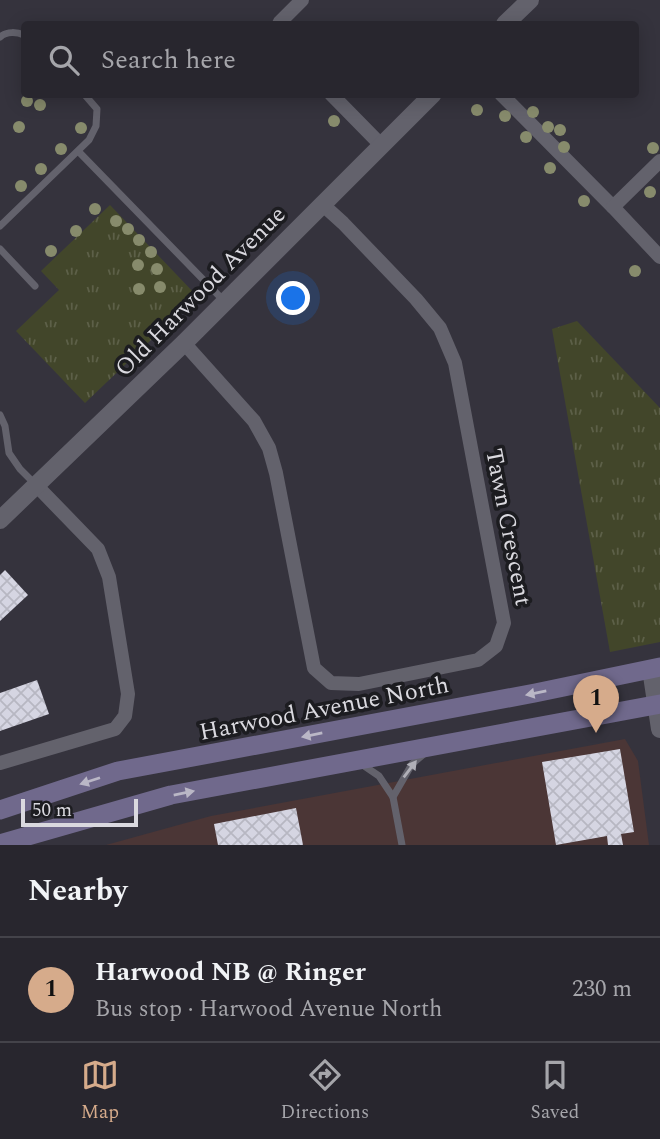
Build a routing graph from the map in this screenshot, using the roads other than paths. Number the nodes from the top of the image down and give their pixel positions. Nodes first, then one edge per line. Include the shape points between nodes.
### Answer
1 (302, 0) edge
2 (530, 0) edge
3 (280, 21) edge
4 (508, 21) edge
5 (21, 34) edge
6 (0, 37) edge
7 (87, 98) edge
8 (335, 98) edge
9 (429, 98) edge
10 (505, 98) edge
11 (382, 146) junction
12 (79, 152) junction
13 (660, 161) edge
14 (323, 205) junction
15 (613, 208) junction
16 (0, 226) edge
17 (0, 249) edge
18 (660, 257) edge
19 (35, 286) dead end
20 (224, 301) junction
21 (184, 342) junction
22 (0, 415) edge
23 (36, 485) junction
24 (0, 520) edge
25 (655, 668) edge
26 (658, 705) edge
27 (660, 729) edge
28 (434, 746) junction
29 (356, 760) junction
30 (0, 763) edge
31 (393, 796) junction
32 (0, 810) edge
33 (0, 844) edge
34 (402, 845) edge

1 - 3 street
2 - 4 street
5 - 6 lane
7 - 12 lane via 97,109 96,125
8 - 11 street
9 - 11 street, Old Harwood Avenue
10 - 15 street
11 - 14 street, Old Harwood Avenue
12 - 16 lane
12 - 20 lane
13 - 15 street
14 - 20 street, Old Harwood Avenue
14 - 21 street, Tawn Crescent via 416,299 440,328 455,363 505,623 496,646 478,660 359,684 331,683 314,668 269,448 254,421
15 - 18 street
17 - 19 lane
20 - 21 street, Old Harwood Avenue
21 - 23 street, Old Harwood Avenue
22 - 23 lane via 9,453
23 - 24 street, Old Harwood Avenue
23 - 30 street via 98,549 109,577 128,694 125,716 115,729
25 - 26 street
25 -> 32 main road, Harwood Avenue North via 118,771
26 - 27 street
26 - 28 main road
28 - 29 main road
31 -> 28 lane via 412,764
29 - 31 lane via 379,776
33 -> 29 main road via 171,795
31 - 34 lane

